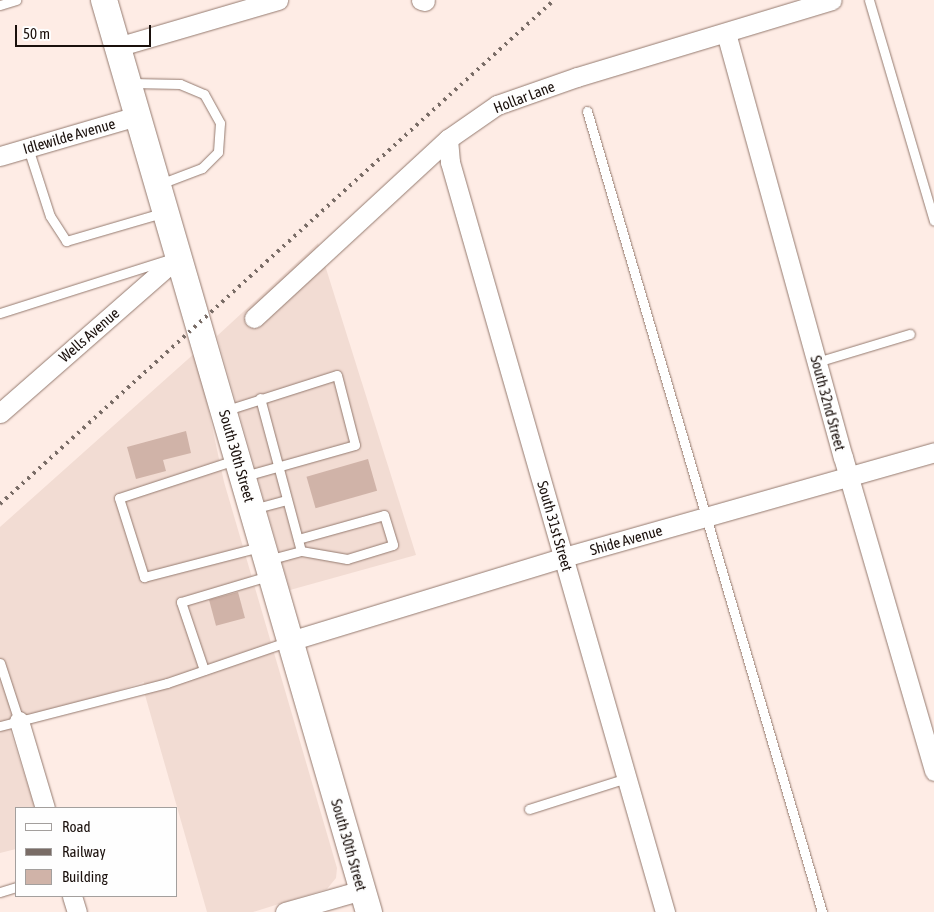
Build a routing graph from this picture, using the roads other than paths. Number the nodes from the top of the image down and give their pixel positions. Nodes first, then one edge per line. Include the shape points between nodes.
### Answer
1 (16, 0) edge
2 (104, 0) edge
3 (278, 0) edge
4 (832, 0) edge
5 (869, 0) edge
6 (0, 5) edge
7 (726, 34) junction
8 (117, 47) junction
9 (128, 83) junction
10 (587, 112) dead end
11 (137, 116) junction
12 (448, 139) junction
13 (28, 148) junction
14 (0, 156) edge
15 (157, 185) junction
16 (165, 212) junction
17 (934, 221) edge
18 (178, 257) junction
19 (0, 313) edge
20 (254, 318) dead end
21 (910, 334) dead end
22 (817, 362) junction
23 (260, 398) junction
24 (224, 411) junction
25 (0, 413) edge
26 (934, 452) edge
27 (279, 466) junction
28 (240, 468) junction
29 (848, 478) junction
30 (287, 500) junction
31 (252, 510) junction
32 (707, 517) junction
33 (298, 539) junction
34 (300, 551) junction
35 (564, 557) junction
36 (267, 561) junction
37 (290, 641) junction
38 (0, 663) edge
39 (204, 670) junction
40 (19, 721) junction
41 (0, 726) edge
42 (934, 771) edge
43 (627, 778) junction
44 (45, 807) edge
45 (529, 809) dead end
46 (15, 887) edge
47 (0, 892) edge
48 (72, 897) edge
49 (365, 901) edge
50 (77, 912) edge
51 (286, 912) edge
52 (665, 912) edge
53 (822, 912) edge

1 - 6 lane
2 - 8 street, South 30th Street
3 - 8 street
4 - 7 street, Hollar Lane
5 - 17 lane
7 - 12 street, Hollar Lane via 577,77 497,105
7 - 22 street, South 32nd Street
8 - 9 street, South 30th Street
9 - 11 street, South 30th Street
9 - 15 lane via 180,84 204,94 220,123 218,152 202,168
10 - 32 lane
11 - 13 street, Idlewilde Avenue
11 - 15 street, South 30th Street
12 - 20 street, Hollar Lane
12 - 35 street, South 31st Street via 450,162
13 - 14 street, Idlewilde Avenue
13 - 16 lane via 50,216 66,240
15 - 16 street, South 30th Street
16 - 18 street, South 30th Street
18 - 19 lane
18 - 24 street, South 30th Street
18 - 25 street, Wells Avenue
21 - 22 lane
22 - 29 street, South 32nd Street
23 - 24 lane
23 - 27 lane
23 - 27 lane via 337,375 355,445
24 - 28 street, South 30th Street
26 - 29 street, Shide Avenue
27 - 28 lane
27 - 30 lane
28 - 31 street, South 30th Street
28 - 36 lane via 119,498 144,577
29 - 32 street, Shide Avenue
29 - 42 street, South 32nd Street
30 - 31 lane
30 - 33 lane
31 - 36 street, South 30th Street
32 - 35 street, Shide Avenue
32 - 53 lane
33 - 34 lane
33 - 34 lane via 384,515 392,545 347,559
34 - 36 lane
35 - 37 street, Shide Avenue
35 - 43 street, South 31st Street
36 - 37 street, South 30th Street
36 - 39 lane via 181,602
37 - 39 lane
37 - 49 street, South 30th Street
38 - 40 lane
39 - 40 lane
40 - 41 lane
40 - 44 street
43 - 45 lane
43 - 52 street, South 31st Street
46 - 47 lane
48 - 50 street
49 - 51 street

